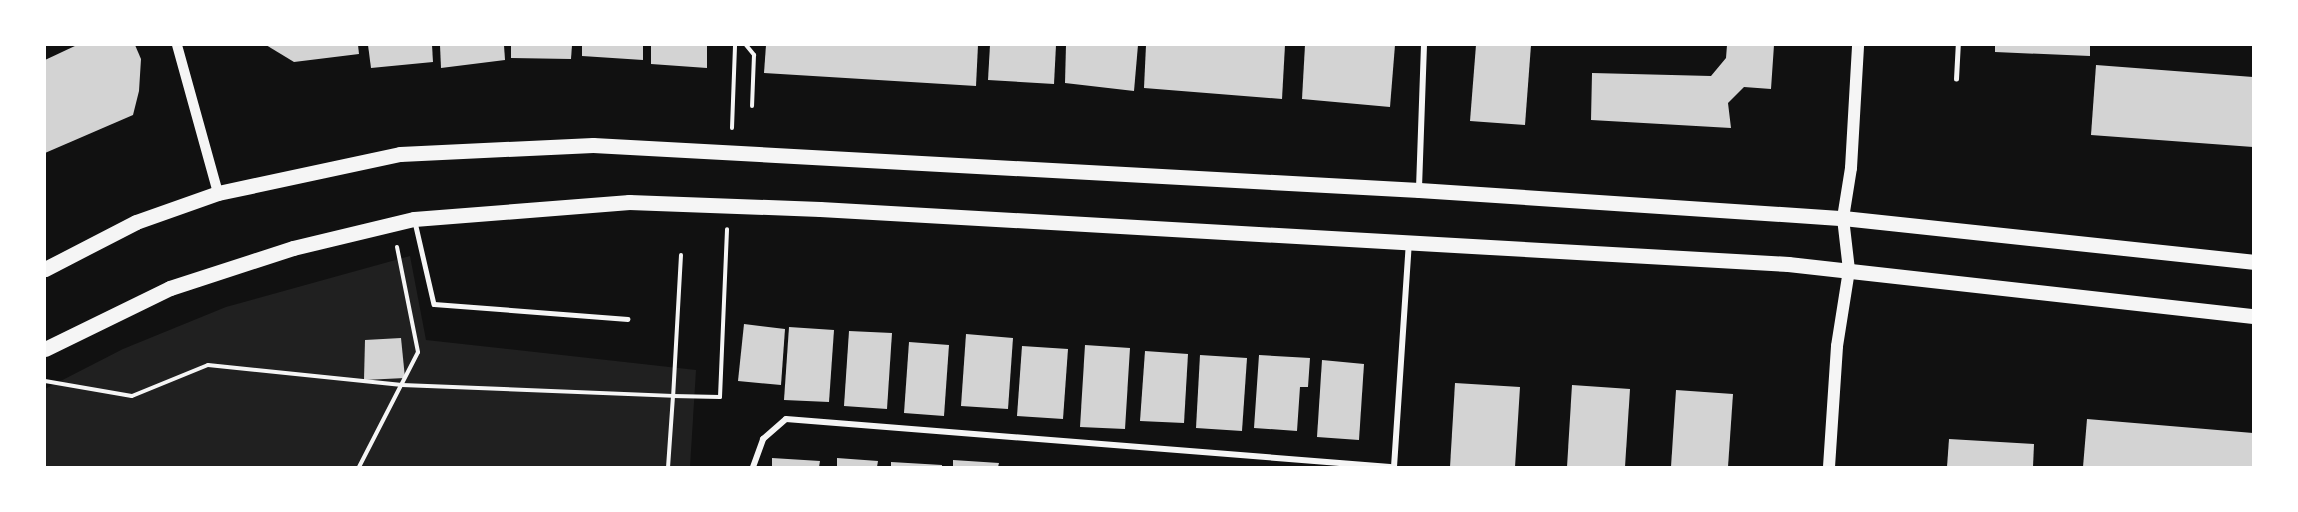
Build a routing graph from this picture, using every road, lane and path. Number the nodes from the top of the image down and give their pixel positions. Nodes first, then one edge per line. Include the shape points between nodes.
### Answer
1 (177, 45) edge
2 (746, 45) edge
3 (1424, 45) edge
4 (1858, 45) edge
5 (1958, 45) edge
6 (1956, 79) dead end
7 (752, 106) dead end
8 (1419, 190) junction
9 (218, 193) junction
10 (1844, 218) junction
11 (414, 219) junction
12 (1409, 243) junction
13 (396, 246) dead end
14 (681, 255) dead end
15 (2253, 262) edge
16 (45, 269) edge
17 (1849, 270) junction
18 (2253, 316) edge
19 (627, 319) dead end
20 (45, 350) edge
21 (720, 371) dead end
22 (45, 381) edge
23 (402, 385) junction
24 (673, 396) junction
25 (359, 467) edge
26 (668, 467) edge
27 (753, 467) edge
28 (1392, 467) edge
29 (1829, 467) edge

1 - 9 street
2 - 7 path via 754,55
3 - 8 street
4 - 10 main road
5 - 6 lane
8 - 9 main road via 593,145 400,154
8 - 10 main road
9 - 16 main road via 136,222
10 - 15 main road
10 - 17 main road
11 - 12 main road via 629,202 820,209
11 - 19 lane via 434,304
11 - 20 main road via 293,248 170,288
12 - 17 main road
12 - 28 street
13 - 23 path via 418,352
14 - 24 path
17 - 18 main road
17 - 29 main road via 1837,346
21 - 24 path via 720,397
22 - 23 path via 132,396 208,365
23 - 24 path
23 - 25 path
24 - 26 path
27 - 28 street via 763,439 786,419

